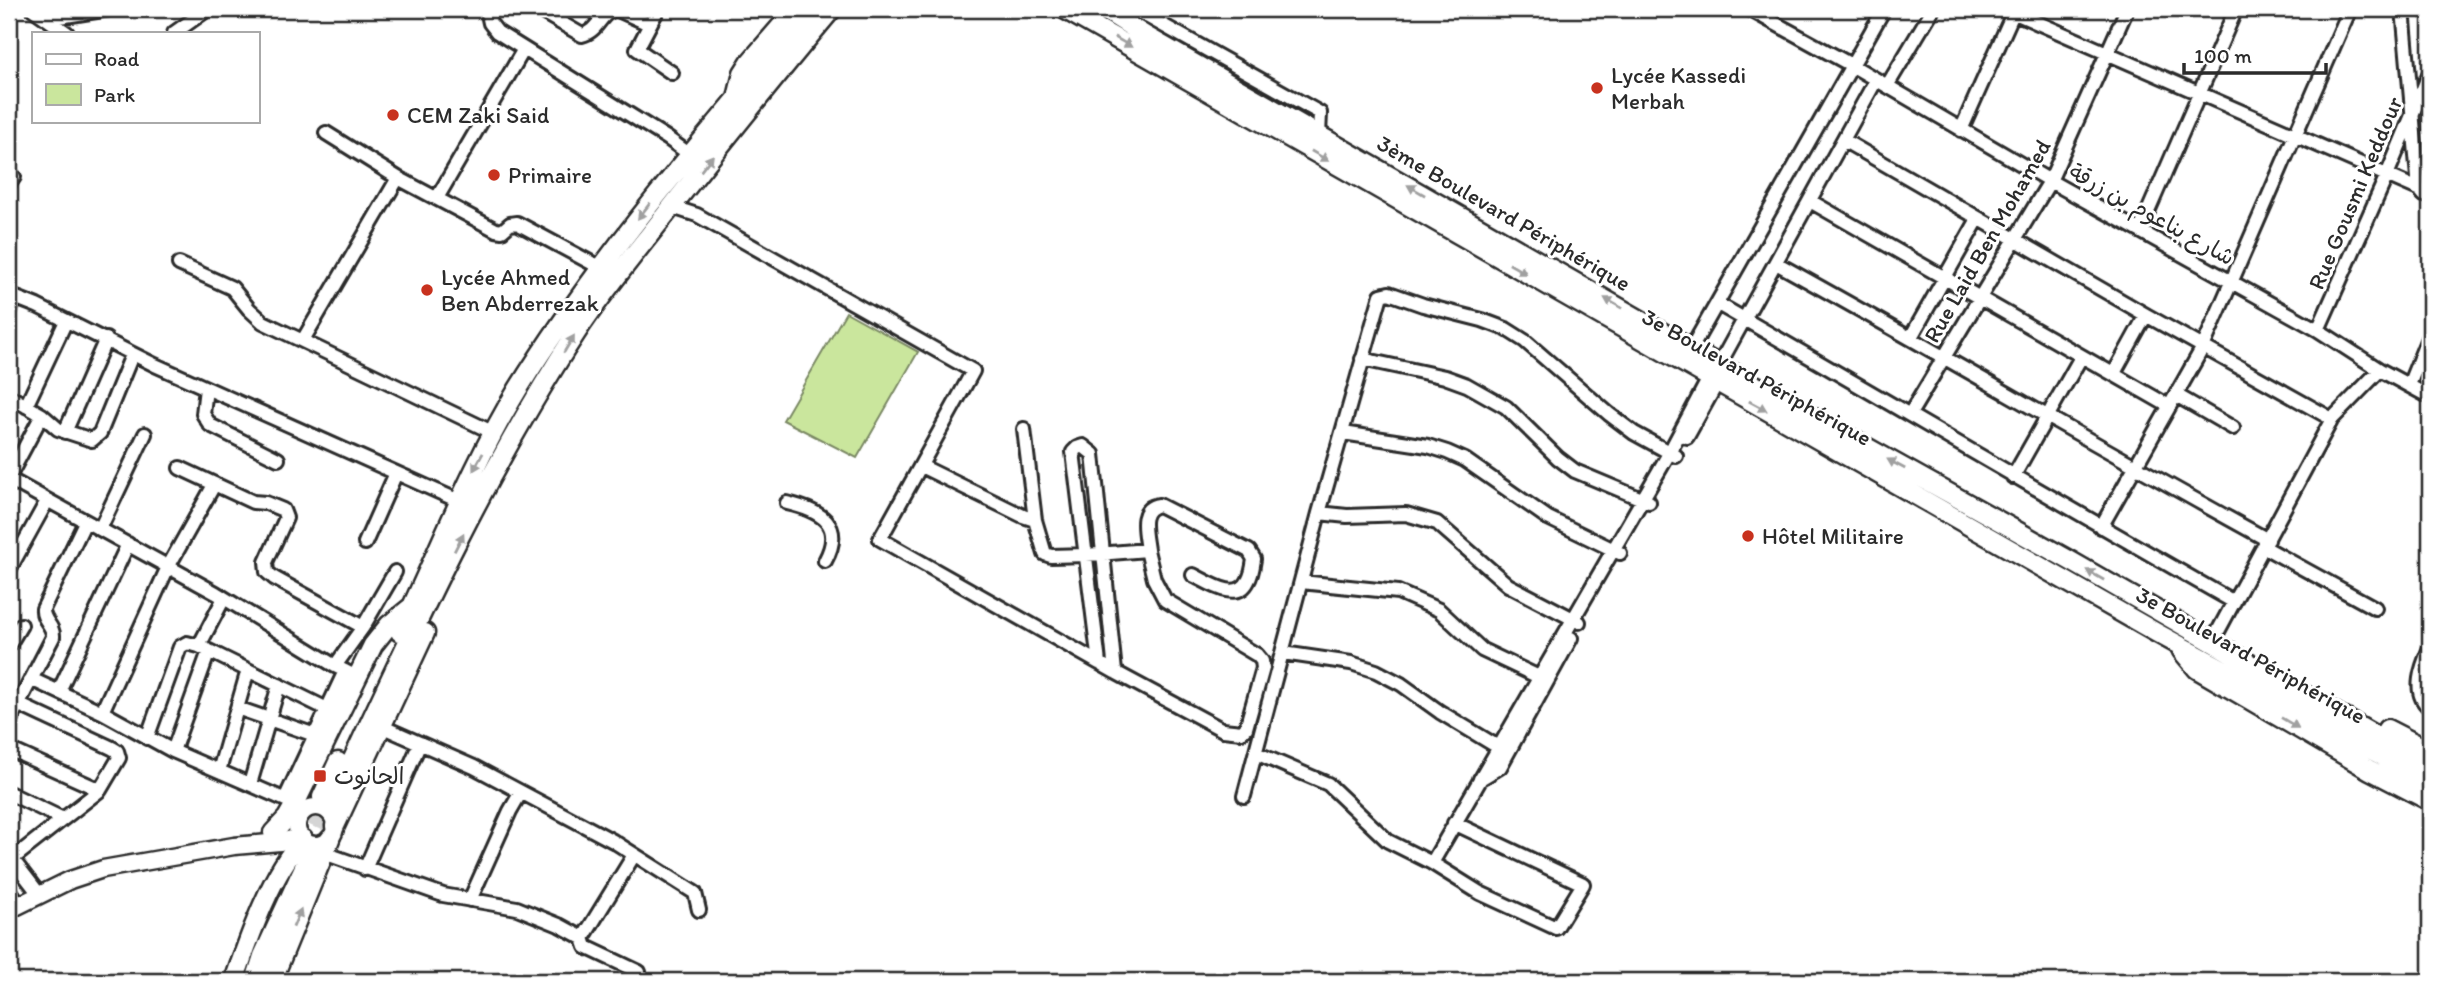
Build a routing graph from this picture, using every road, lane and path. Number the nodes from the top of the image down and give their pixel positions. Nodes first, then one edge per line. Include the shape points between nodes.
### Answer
1 (109, 9) edge
2 (208, 9) edge
3 (487, 9) edge
4 (537, 9) edge
5 (658, 9) edge
6 (796, 9) edge
7 (813, 9) edge
8 (832, 9) edge
9 (846, 9) edge
10 (1063, 9) edge
11 (1103, 9) edge
12 (1134, 9) edge
13 (1749, 9) edge
14 (1884, 9) edge
15 (1933, 9) edge
16 (2127, 9) edge
17 (2236, 9) edge
18 (2350, 9) edge
19 (2403, 9) edge
20 (2011, 10) edge
21 (39, 13) edge
22 (1154, 22) edge
23 (649, 24) junction
24 (66, 32) edge
25 (175, 32) edge
26 (524, 49) junction
27 (2108, 53) junction
28 (1853, 66) junction
29 (2430, 72) edge
30 (672, 73) dead end
31 (1882, 83) junction
32 (2199, 94) junction
33 (742, 105) junction
34 (2413, 111) junction
35 (1961, 130) junction
36 (326, 133) dead end
37 (2295, 136) junction
38 (1843, 140) junction
39 (688, 154) junction
40 (2387, 175) junction
41 (398, 178) junction
42 (2050, 181) junction
43 (2425, 192) edge
44 (437, 198) junction
45 (1810, 201) junction
46 (2430, 202) edge
47 (672, 207) junction
48 (1978, 219) junction
49 (2140, 230) junction
50 (2014, 239) junction
51 (1776, 263) junction
52 (180, 264) dead end
53 (601, 268) junction
54 (1945, 278) junction
55 (2232, 282) junction
56 (12, 296) edge
57 (1979, 298) junction
58 (1718, 304) junction
59 (9, 313) edge
60 (2146, 315) junction
61 (66, 320) junction
62 (1745, 320) junction
63 (2318, 330) junction
64 (2430, 333) edge
65 (1911, 338) junction
66 (106, 339) junction
67 (303, 340) junction
68 (2203, 347) junction
69 (132, 355) junction
70 (1687, 356) junction
71 (1945, 356) junction
72 (2081, 357) junction
73 (1362, 359) junction
74 (2380, 370) junction
75 (2113, 373) junction
76 (1714, 376) junction
77 (2409, 385) junction
78 (205, 388) junction
79 (2430, 397) edge
80 (2172, 401) junction
81 (10, 402) edge
82 (26, 406) junction
83 (1910, 414) junction
84 (42, 415) junction
85 (1792, 415) junction
86 (2048, 415) junction
87 (2332, 419) junction
88 (2232, 428) dead end
89 (1024, 429) dead end
90 (65, 432) junction
91 (494, 433) junction
92 (1343, 433) junction
93 (145, 434) dead end
94 (1672, 454) junction
95 (278, 459) dead end
96 (921, 466) junction
97 (2135, 467) junction
98 (180, 468) dead end
99 (396, 473) junction
100 (2013, 477) junction
101 (9, 478) edge
102 (214, 485) junction
103 (1646, 500) junction
104 (47, 501) junction
105 (459, 501) junction
106 (787, 503) dead end
107 (1319, 513) junction
108 (1035, 520) junction
109 (85, 522) junction
110 (2101, 527) junction
111 (100, 529) junction
112 (365, 543) dead end
113 (2266, 543) junction
114 (128, 544) junction
115 (1147, 550) junction
116 (1616, 551) junction
117 (1102, 552) junction
118 (1086, 555) junction
119 (825, 561) dead end
120 (169, 566) junction
121 (9, 570) edge
122 (395, 572) dead end
123 (1193, 575) dead end
124 (440, 578) junction
125 (1301, 582) junction
126 (224, 598) junction
127 (2234, 602) junction
128 (2375, 608) dead end
129 (410, 612) junction
130 (1576, 620) junction
131 (21, 625) dead end
132 (363, 627) junction
133 (2186, 628) junction
134 (2216, 635) junction
135 (2175, 643) junction
136 (9, 645) edge
137 (2430, 648) edge
138 (204, 649) junction
139 (1283, 653) junction
140 (1099, 663) junction
141 (247, 670) junction
142 (345, 671) junction
143 (1115, 672) junction
144 (32, 679) junction
145 (1542, 679) junction
146 (279, 685) junction
147 (59, 691) junction
148 (13, 702) edge
149 (237, 708) junction
150 (2430, 708) edge
151 (327, 709) junction
152 (102, 712) junction
153 (269, 719) junction
154 (9, 722) edge
155 (383, 727) junction
156 (315, 735) junction
157 (147, 738) junction
158 (420, 743) junction
159 (9, 749) edge
160 (1503, 750) junction
161 (173, 751) junction
162 (2430, 751) edge
163 (1256, 753) junction
164 (2430, 767) edge
165 (219, 771) junction
166 (2430, 782) edge
167 (250, 784) junction
168 (100, 790) junction
169 (521, 792) junction
170 (9, 793) edge
171 (1244, 796) dead end
172 (2430, 801) edge
173 (63, 819) junction
174 (1454, 823) junction
175 (302, 834) junction
176 (634, 855) junction
177 (10, 859) edge
178 (1432, 863) junction
179 (365, 869) junction
180 (9, 889) edge
181 (39, 894) junction
182 (470, 900) junction
183 (14, 907) edge
184 (699, 910) dead end
185 (583, 938) junction
186 (639, 972) dead end
187 (234, 981) edge
188 (243, 981) edge
189 (255, 981) edge
190 (272, 981) edge

1 - 21 street via 59,17
2 - 25 street
3 - 26 street via 494,29
4 - 23 street via 578,34 591,32 604,15 616,9
5 - 23 street
6 - 33 highway via 743,73
7 - 33 highway
8 - 33 highway
9 - 33 highway via 768,98
10 -> 70 highway, 3e Boulevard Périphérique
11 - 22 highway, 3ème Boulevard Périphérique
12 - 22 street
13 - 28 street, شارع بناعوم بن زرقة
14 - 28 street
15 - 31 street
16 - 27 street, Rue Laid Ben Mohamed
17 - 32 street
18 - 37 street
19 - 34 street
20 - 27 street
20 - 35 street
21 - 24 street
70 -> 22 highway, 3ème Boulevard Périphérique via 1319,135
23 - 30 street via 637,50
26 - 39 street
26 - 44 street
27 - 32 street
27 - 42 street, Rue Laid Ben Mohamed
28 - 31 street, شارع بناعوم بن زرقة
28 - 58 street
29 - 34 street, Rue Gousmi Keddour
31 - 35 street, شارع بناعوم بن زرقة
31 - 38 street
32 - 37 street
32 - 49 street
33 - 39 highway
47 -> 33 highway
34 - 40 street, Rue Gousmi Keddour
34 - 43 street
35 - 42 street, شارع بناعوم بن زرقة
36 - 41 street
37 - 40 street
37 - 55 street
38 - 45 street
38 - 48 street
39 -> 53 highway
40 - 43 street
40 - 63 street, Rue Gousmi Keddour
41 - 44 street
41 - 67 street
42 - 49 street, شارع بناعوم بن زرقة
42 - 50 street, Rue Laid Ben Mohamed
43 - 46 street
44 - 53 street via 499,231 517,223
45 - 51 street
45 - 54 street
47 - 96 street via 697,215 973,371
124 -> 47 highway via 520,422 574,335
48 - 50 street
48 - 54 street
49 - 55 street, شارع بناعوم بن زرقة
50 - 57 street, Rue Laid Ben Mohamed
50 - 60 street
51 - 62 street
51 - 65 street
52 - 67 street via 226,284 263,322
53 - 91 highway via 517,391
54 - 57 street
54 - 65 street
55 - 63 street, شارع بناعوم بن زرقة
55 - 68 street
56 - 59 street
56 - 61 street
57 - 71 street, Rue Laid Ben Mohamed
57 - 72 street
58 - 62 street
58 - 70 street
60 - 68 street
60 - 75 street
61 - 66 street
61 - 82 street
62 - 76 street
62 - 83 street
63 - 74 street, شارع بناعوم بن زرقة
64 - 77 street
65 - 71 street
66 - 69 street
66 - 90 street
67 - 91 street
68 - 80 street
68 - 87 street
69 - 78 street
69 - 90 street via 98,436 89,440
70 - 76 highway, 3ème Boulevard Périphérique
71 - 83 street, Rue Laid Ben Mohamed
71 - 86 street
72 - 75 street
72 - 86 street
73 - 92 street
73 - 94 street via 1381,295 1389,293 1482,320 1525,341 1633,433
73 - 103 street via 1467,385 1506,407 1575,471
74 - 77 street, شارع بناعوم بن زرقة
74 - 87 street
75 - 80 street
76 - 85 highway, 3ème Boulevard Périphérique
76 - 94 street
77 - 79 street, شارع بناعوم بن زرقة
78 - 95 street via 203,414 210,425
78 - 99 street
80 - 88 street
80 - 97 street
81 - 82 street
82 - 84 street
83 - 100 street
84 - 90 street
84 - 101 street
133 -> 85 highway, 3ème Boulevard Périphérique
85 - 135 highway, 3e Boulevard Périphérique
86 - 97 street
86 - 100 street
87 - 113 street
89 - 108 street
91 -> 105 highway
92 - 107 street
92 - 116 street via 1447,452 1548,518
93 - 111 street
94 - 103 street
96 - 108 street
96 - 140 street via 880,538
97 - 110 street
97 - 113 street
98 - 102 street
99 - 105 street
99 - 112 street
100 - 110 street
101 - 104 street
102 - 120 street
102 - 132 street via 283,510 286,518 266,562 267,572
103 - 116 street
104 - 109 street
104 - 121 street
105 - 129 highway
106 - 119 street via 829,523 833,541
107 - 125 street
107 - 130 street via 1406,514 1437,523 1508,585
108 - 118 street via 1045,554
109 - 111 street
109 - 144 street via 43,610 53,636
110 - 127 street
111 - 114 street
113 - 127 street
113 - 128 street
114 - 120 street
114 - 147 street
115 - 117 street
115 - 123 street via 1146,510 1159,505 1249,551 1254,559 1248,583 1238,591 1227,591
115 - 143 street via 1165,600 1262,661 1246,728 1242,732 1223,730
116 - 130 street
117 - 118 street
117 - 118 street via 1093,454 1083,446 1073,453
117 - 143 street
118 - 140 street
120 - 126 street
120 - 152 street
122 - 132 street
124 - 129 highway via 327,799
124 - 155 highway via 431,620
125 - 139 street
125 - 145 street via 1398,592 1439,610 1482,650
126 - 138 street
126 - 142 street
127 - 134 street
129 - 142 highway
129 - 175 highway via 361,688
130 - 145 street
131 - 136 street
132 - 142 street
133 - 134 highway
133 - 164 highway, 3ème Boulevard Périphérique
134 - 162 highway
135 - 166 highway, 3e Boulevard Périphérique
135 -> 172 highway via 2197,669
137 - 150 street via 2420,680 2422,698
138 - 141 street
138 - 157 street via 187,643 180,647
138 - 161 street
139 - 160 street via 1376,671
139 - 163 street
140 - 143 street
141 - 146 street
141 - 149 street
142 - 151 street
142 - 175 highway
144 - 147 street
144 - 148 street
145 - 160 street
146 - 151 street
146 - 153 street
147 - 152 street
148 - 154 street
148 - 168 street via 117,751 119,758
149 - 153 street
149 - 165 street
151 - 156 street
152 - 157 street
153 - 156 street
153 - 167 street
155 - 158 street
155 - 175 highway
156 - 175 street
157 - 161 street
158 - 169 street
158 - 179 street
159 - 168 street
160 - 174 street
161 - 165 street
163 - 171 street
163 - 178 street via 1328,784 1388,841
165 - 167 street
167 - 175 street
168 - 173 street
169 - 176 street
169 - 182 street
170 - 173 street
173 - 177 street
174 - 178 street
174 - 178 street via 1583,884 1556,928 1480,893
175 - 179 street
175 - 181 main road via 103,869
175 - 187 highway via 254,924
175 - 188 highway
175 - 189 highway
190 -> 175 highway
176 - 184 street via 695,892
176 - 185 street
177 - 181 street
179 - 182 street
180 - 183 street
181 - 183 main road
182 - 185 street via 517,908
185 - 186 street via 586,947

